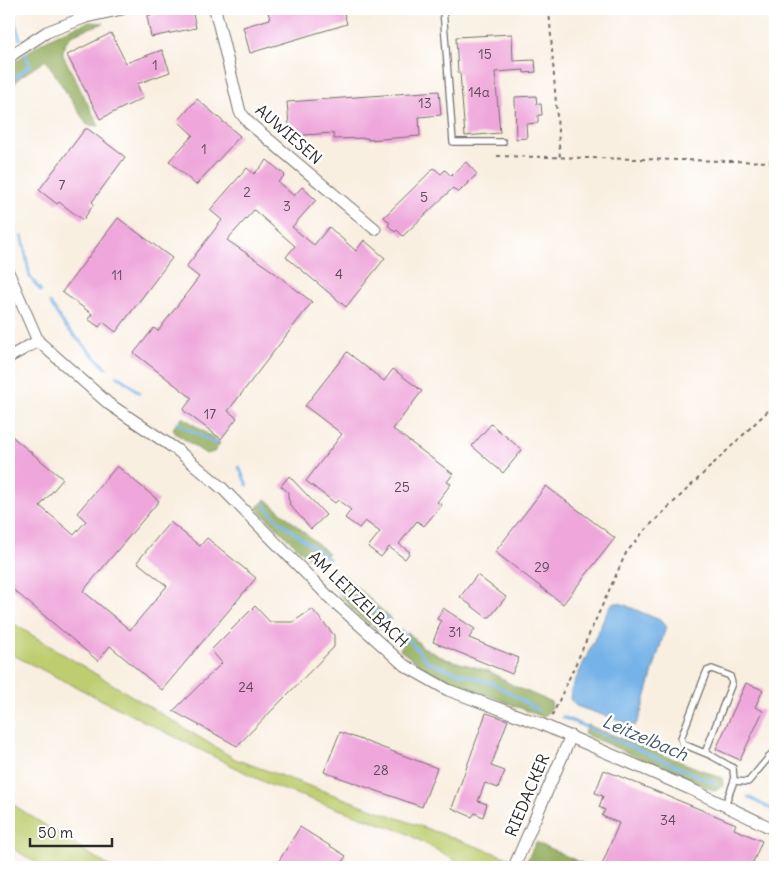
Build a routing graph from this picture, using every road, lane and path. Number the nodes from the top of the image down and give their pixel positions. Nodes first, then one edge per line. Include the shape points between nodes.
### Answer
1 (122, 9) edge
2 (215, 9) edge
3 (443, 9) edge
4 (549, 9) edge
5 (9, 58) edge
6 (503, 142) dead end
7 (498, 156) dead end
8 (560, 158) junction
9 (775, 162) edge
10 (374, 228) dead end
11 (9, 274) edge
12 (38, 341) junction
13 (9, 357) edge
14 (775, 404) edge
15 (548, 726) junction
16 (570, 736) junction
17 (775, 750) edge
18 (705, 753) junction
19 (734, 781) junction
20 (725, 805) junction
21 (775, 830) edge
22 (514, 867) edge

1 - 5 street via 86,17 47,32
2 - 10 street, AUWIESEN via 240,112
3 - 6 lane via 453,142
4 - 8 path
7 - 8 path
8 - 9 path
11 - 12 street, AM LEITZELBACH
12 - 13 street
12 - 15 street, AM LEITZELBACH via 109,404 177,450 223,489 330,598 404,665 448,690
14 - 15 path via 644,531 626,553
15 - 16 street, AM LEITZELBACH
16 - 20 street, AM LEITZELBACH
16 - 22 street, RIEDACKER
17 - 19 lane via 748,782
18 - 18 lane via 683,744 681,738 706,673 712,669 730,676 732,683
18 - 19 lane via 733,768
19 - 20 lane
20 - 21 street, AM LEITZELBACH

